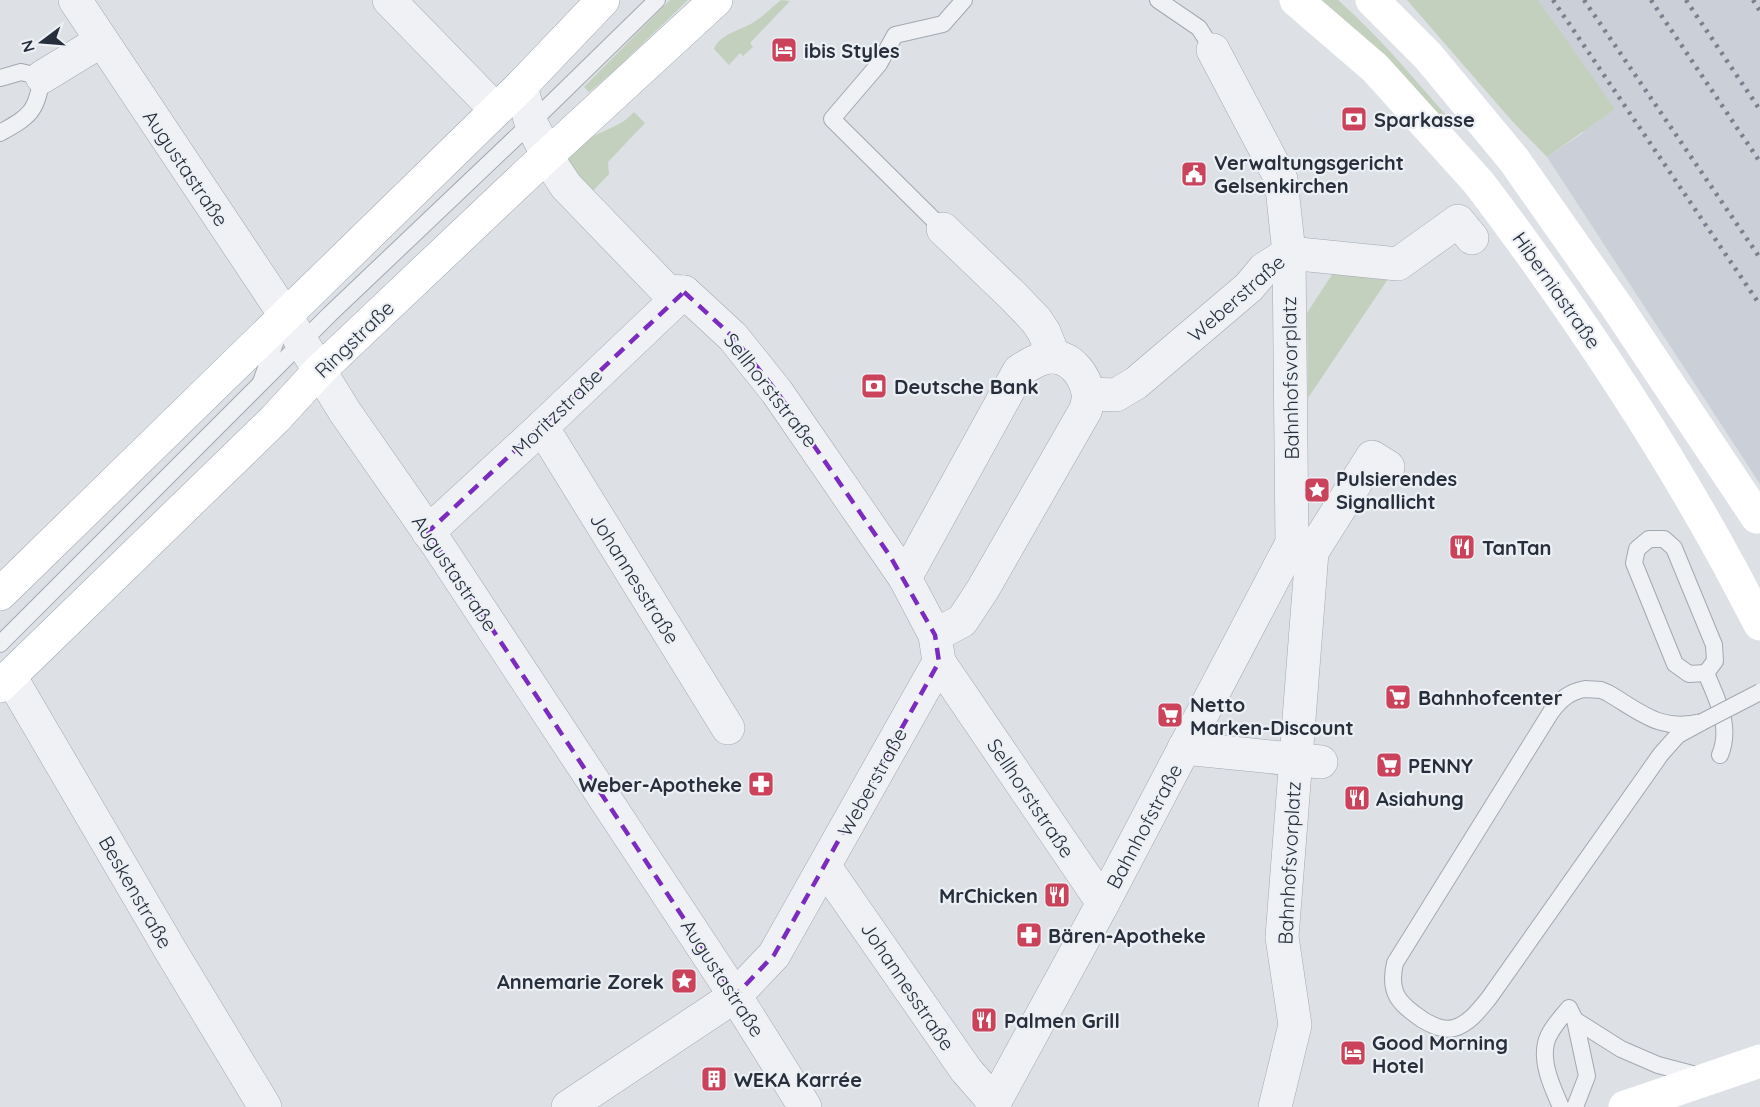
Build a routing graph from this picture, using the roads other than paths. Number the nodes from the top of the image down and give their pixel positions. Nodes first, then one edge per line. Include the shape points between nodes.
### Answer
1 (75, 0) edge
2 (389, 0) edge
3 (603, 0) edge
4 (657, 0) edge
5 (716, 0) edge
6 (964, 0) edge
7 (1158, 0) edge
8 (1296, 0) edge
9 (1372, 0) edge
10 (101, 41) junction
11 (1213, 50) joint
12 (42, 77) junction
13 (0, 78) edge
14 (521, 86) junction
15 (496, 110) junction
16 (531, 123) junction
17 (0, 133) edge
18 (547, 155) junction
19 (943, 229) joint
20 (1472, 238) dead end
21 (1289, 253) junction
22 (684, 292) junction
23 (285, 315) junction
24 (302, 344) junction
25 (1054, 357) junction
26 (319, 371) junction
27 (260, 385) junction
28 (1089, 394) junction
29 (542, 427) junction
30 (1388, 467) dead end
31 (1758, 520) edge
32 (428, 532) junction
33 (1302, 547) junction
34 (905, 578) junction
35 (0, 594) edge
36 (1760, 624) edge
37 (0, 644) edge
38 (937, 649) junction
39 (1707, 673) junction
40 (5, 681) edge
41 (1760, 693) edge
42 (1702, 722) junction
43 (728, 728) dead end
44 (1184, 748) junction
45 (1720, 755) dead end
46 (1308, 761) junction
47 (825, 867) junction
48 (1103, 903) junction
49 (735, 996) junction
50 (1575, 1020) junction
51 (1760, 1061) edge
52 (1710, 1079) junction
53 (993, 1104) edge
54 (265, 1107) edge
55 (568, 1107) edge
56 (805, 1107) edge
57 (1275, 1107) edge
58 (1561, 1107) edge
59 (1575, 1107) edge
60 (1625, 1107) edge

1 - 10 street, Augustastraße
2 - 15 street
3 - 14 main road
4 - 16 lane
5 - 18 main road, Ringstraße
6 - 19 lane via 943,24 895,35 879,64 832,119
7 - 11 lane via 1199,28
8 - 36 main road, Hiberniastraße, bridge via 1375,68 1479,183 1585,328 1663,450
9 - 31 main road, Hiberniastraße, bridge via 1428,56 1514,160
10 - 12 street
10 - 23 street, Augustastraße
11 - 21 street, Weberstraße via 1281,179
12 - 13 lane via 21,72
12 - 17 lane via 38,100 27,117
14 - 15 main road
14 - 16 street, Sellhorststraße
15 - 23 main road
16 - 18 street, Sellhorststraße
16 - 24 lane
18 - 22 street, Sellhorststraße via 566,186 667,291
18 - 26 main road, Ringstraße
19 - 25 street via 1036,320
20 - 21 street via 1458,221 1398,264
21 - 28 street, Weberstraße via 1264,269 1249,287 1136,383 1116,396
21 - 33 street, Bahnhofsvorplatz
22 - 29 street, Moritzstraße
22 - 34 street, Sellhorststraße via 733,337 777,392
23 - 24 street, Augustastraße
23 - 27 lane
23 - 35 main road
24 - 26 street, Augustastraße
24 - 27 lane
25 - 28 street via 1070,363 1082,376
25 - 34 street via 1033,362 1019,371
26 - 32 street, Augustastraße
26 - 40 main road, Ringstraße via 275,419
27 - 37 lane
28 - 38 street via 1085,411 983,589
29 - 32 street, Moritzstraße
29 - 43 street, Johannesstraße
30 - 33 street, Bahnhofsvorplatz via 1372,457
32 - 49 street, Augustastraße
33 - 44 street, Bahnhofstraße
33 - 46 street, Bahnhofsvorplatz
34 - 38 street, Sellhorststraße
38 - 47 street, Weberstraße
38 - 48 street, Sellhorststraße
39 - 39 lane via 1715,661 1714,645 1674,548 1664,539 1649,539 1637,549 1634,563 1675,664 1689,674
39 - 45 lane via 1725,725
40 - 54 street, Beskenstraße
41 - 42 lane, bridge
42 - 42 lane via 1677,726 1654,721 1601,690 1577,691 1561,699 1395,963 1394,988 1405,1008 1443,1028 1455,1028 1473,1017 1660,754 1678,735
44 - 46 street, Bahnhofsvorplatz
44 - 48 street, Bahnhofstraße
46 - 57 street, Bahnhofsvorplatz via 1282,937 1296,1025
47 - 49 street, Weberstraße via 774,955
47 - 53 street, Johannesstraße
48 - 53 street, Bahnhofstraße
49 - 55 street, Weberstraße
49 - 56 street, Augustastraße
50 - 52 lane via 1621,1049 1658,1065
50 - 58 lane via 1569,1008 1546,1042 1548,1072
50 - 59 lane via 1587,1076
51 - 52 main road
52 - 60 main road

